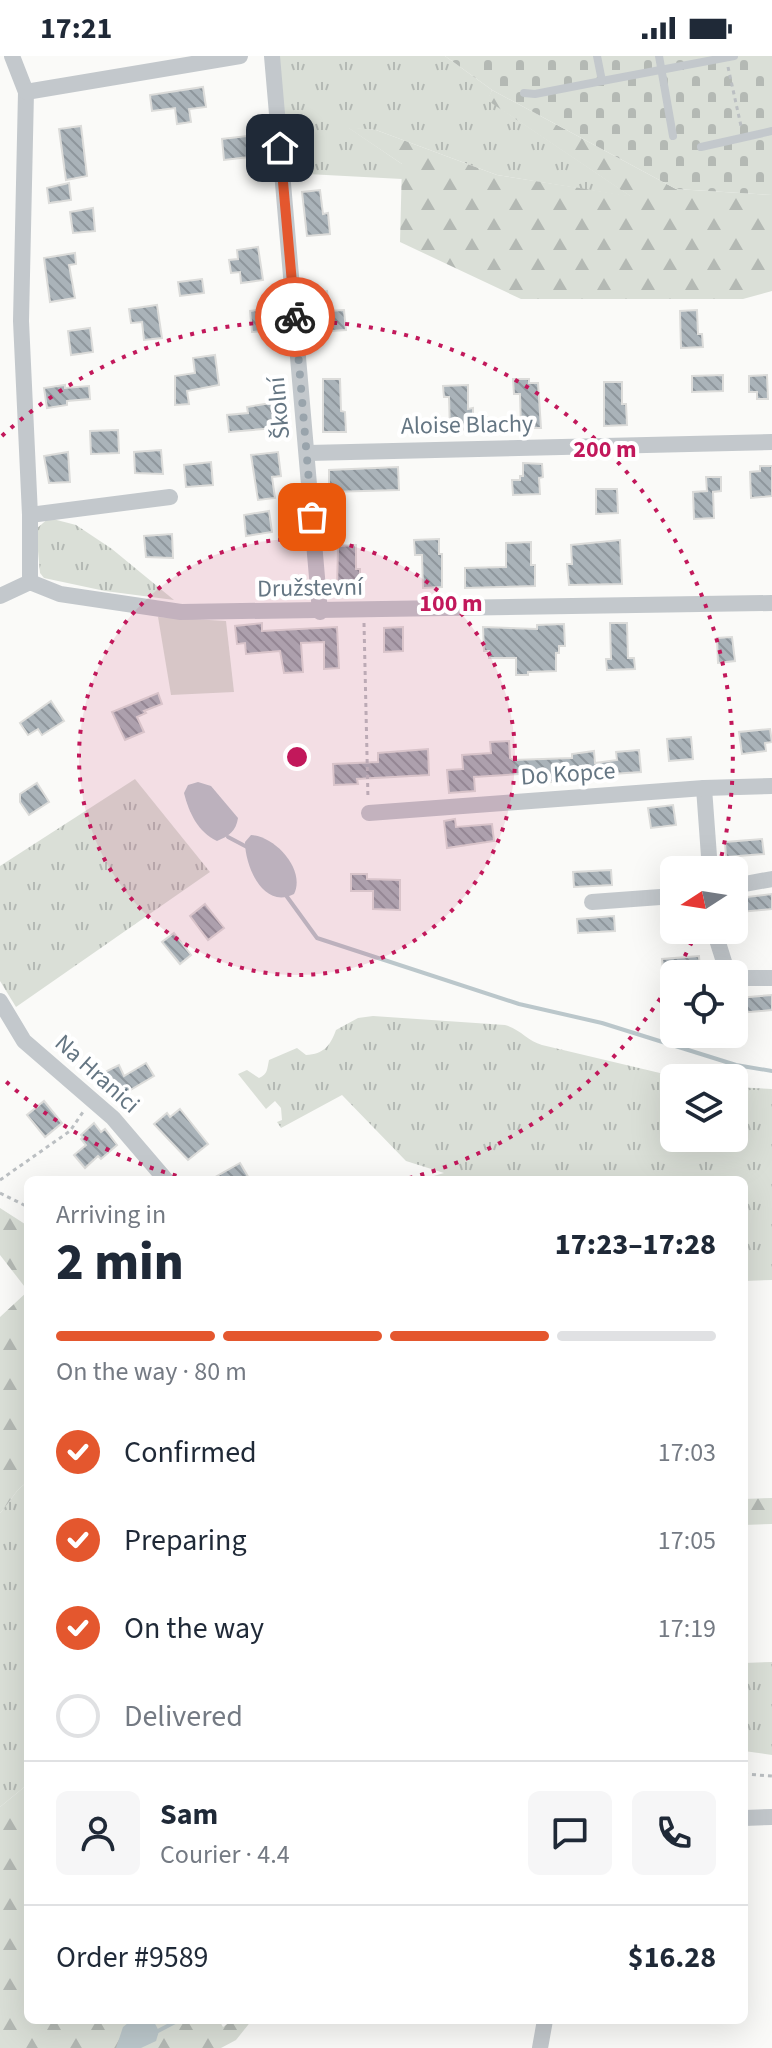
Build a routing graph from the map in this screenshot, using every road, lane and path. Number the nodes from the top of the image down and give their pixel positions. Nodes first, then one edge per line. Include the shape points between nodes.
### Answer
1 (12, 56) edge
2 (240, 56) edge
3 (272, 56) edge
4 (597, 56) edge
5 (659, 56) edge
6 (726, 58) edge
7 (662, 72) junction
8 (602, 81) junction
9 (26, 92) junction
10 (524, 93) dead end
11 (772, 131) edge
12 (673, 136) dead end
13 (743, 138) junction
14 (701, 147) dead end
15 (772, 442) edge
16 (308, 453) junction
17 (170, 497) dead end
18 (30, 515) junction
19 (30, 582) junction
20 (0, 596) edge
21 (772, 603) edge
22 (364, 611) junction
23 (320, 612) junction
24 (772, 786) edge
25 (704, 788) junction
26 (369, 813) joint
27 (709, 856) edge
28 (772, 879) edge
29 (748, 883) edge
30 (660, 897) edge
31 (592, 902) dead end
32 (748, 978) edge
33 (772, 978) edge
34 (0, 1001) edge
35 (84, 1093) junction
36 (163, 1176) edge
37 (0, 1180) edge
38 (0, 1193) edge
39 (24, 1205) edge
40 (748, 1774) edge
41 (772, 1776) edge
42 (772, 1817) edge
43 (748, 1818) edge
44 (544, 2024) edge
45 (540, 2048) edge

1 - 9 street
2 - 9 street
3 - 16 street, Školní
4 - 8 lane
5 - 7 lane
6 - 7 lane
6 - 13 path
7 - 8 lane
7 - 12 lane
8 - 10 lane
9 - 18 street via 21,321
11 - 13 lane
13 - 14 lane
15 - 16 street, Aloise Blachy
16 - 23 street, Školní
17 - 18 street
18 - 19 street
19 - 20 street
19 - 23 street, Družstevní via 60,594 181,612
21 - 22 street, Družstevní
22 - 23 street, Družstevní
22 - 26 path
24 - 25 street, Do Kopce
25 - 26 street, Do Kopce
25 - 27 street
28 - 29 street
30 - 31 street
32 - 33 street
34 - 35 street, Na Hranici via 24,1041
35 - 36 street, Na Hranici
35 - 37 path via 83,1115 70,1131
38 - 39 path
40 - 41 path
42 - 43 street
44 - 45 street

